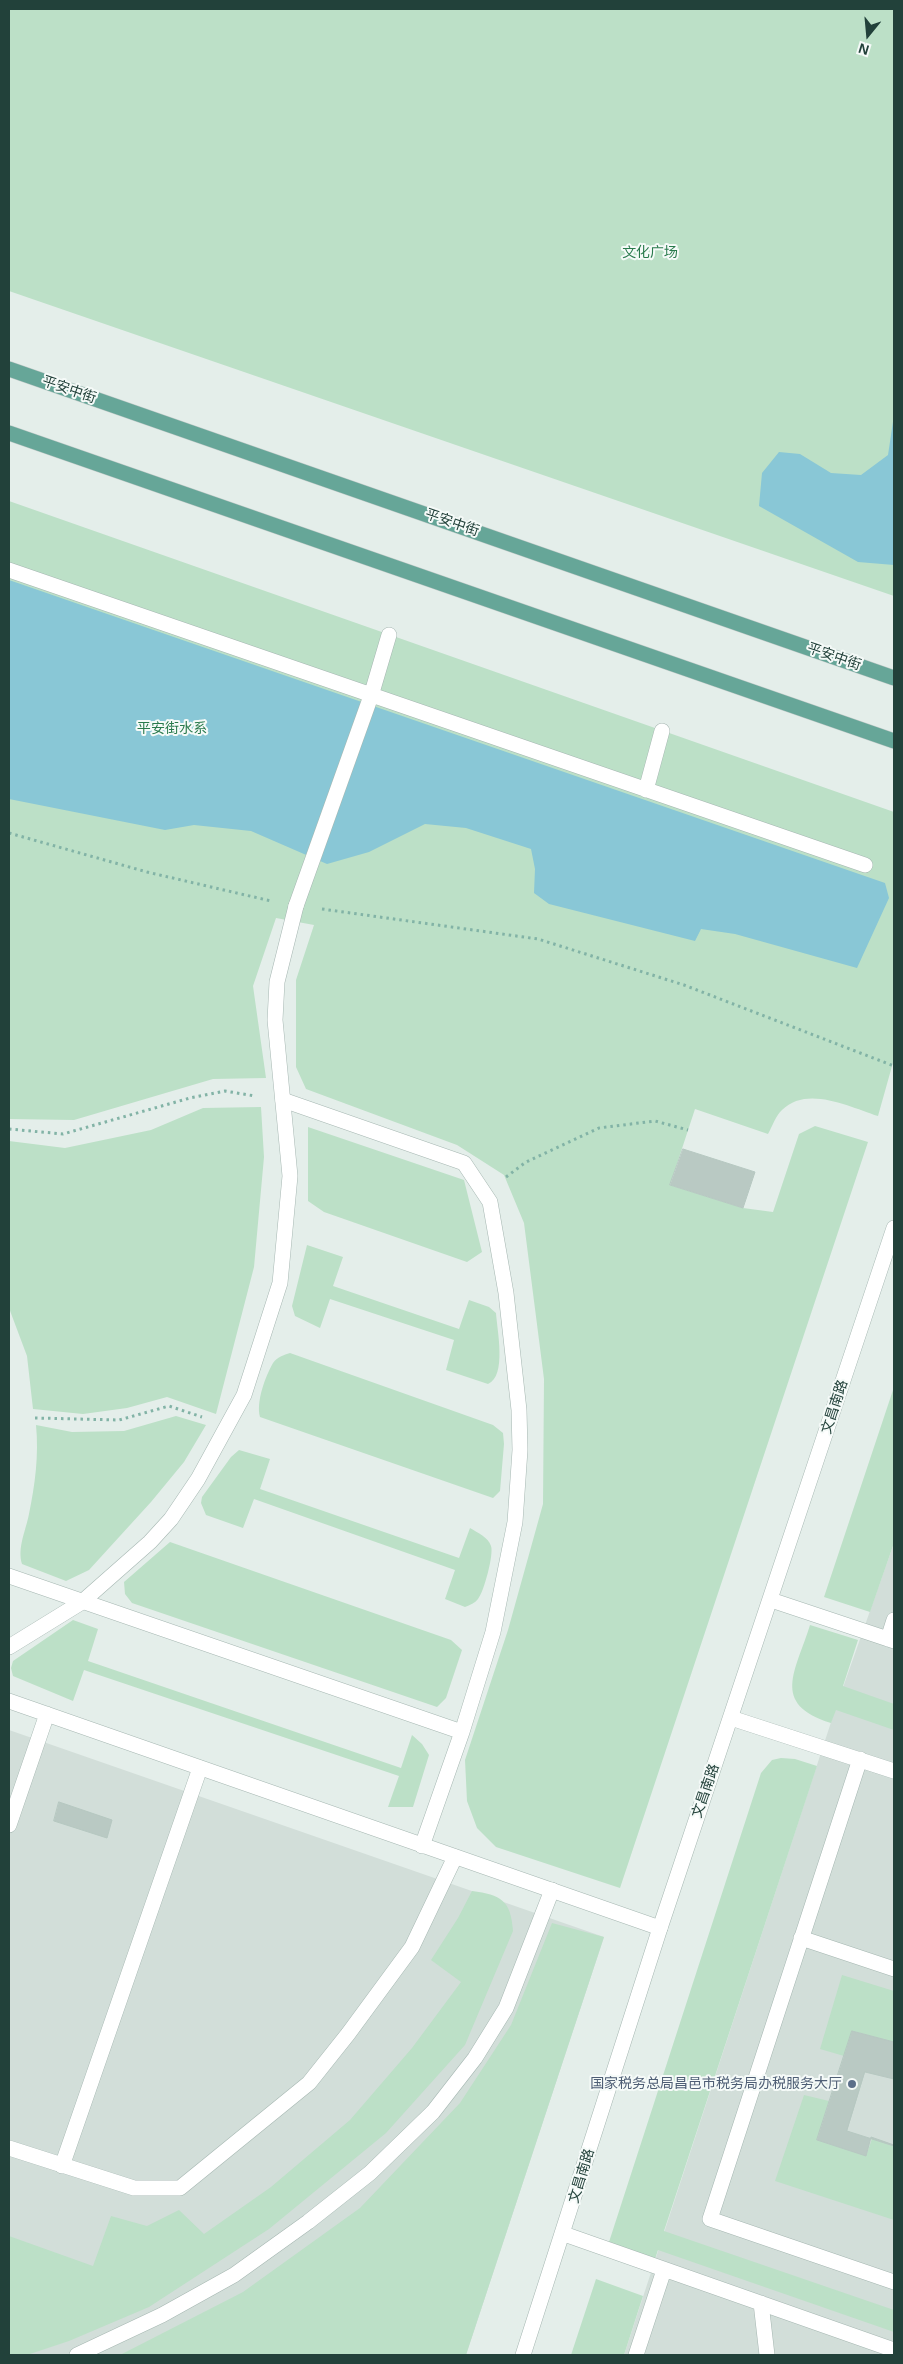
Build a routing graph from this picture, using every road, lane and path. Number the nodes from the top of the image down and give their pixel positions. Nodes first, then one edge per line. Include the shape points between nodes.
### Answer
1 (9, 369) edge
2 (9, 433) edge
3 (9, 570) edge
4 (389, 634) dead end
5 (894, 678) edge
6 (371, 696) junction
7 (662, 731) dead end
8 (894, 741) edge
9 (646, 790) junction
10 (9, 833) edge
11 (865, 865) dead end
12 (296, 906) junction
13 (894, 1066) edge
14 (283, 1100) junction
15 (9, 1129) edge
16 (688, 1130) dead end
17 (485, 1194) junction
18 (894, 1228) edge
19 (35, 1418) dead end
20 (228, 1426) junction
21 (9, 1576) edge
22 (771, 1600) junction
23 (82, 1602) junction
24 (894, 1620) edge
25 (891, 1640) edge
26 (9, 1647) edge
27 (9, 1701) edge
28 (47, 1714) junction
29 (731, 1718) junction
30 (462, 1732) junction
31 (860, 1760) junction
32 (200, 1768) junction
33 (894, 1771) edge
34 (9, 1825) edge
35 (422, 1846) junction
36 (455, 1857) junction
37 (552, 1890) junction
38 (660, 1928) junction
39 (802, 1938) junction
40 (894, 1969) edge
41 (9, 2148) edge
42 (62, 2166) junction
43 (564, 2234) junction
44 (664, 2270) junction
45 (894, 2282) edge
46 (761, 2303) junction
47 (894, 2350) edge
48 (77, 2355) edge
49 (524, 2355) edge
50 (636, 2355) edge
51 (767, 2355) edge

1 - 5 main road, 平安中街
2 - 8 main road
3 - 6 street
4 - 6 street
6 - 9 street
6 - 12 street
7 - 9 street
9 - 11 street
10 - 12 path via 147,872
12 - 13 path via 538,938 684,985
12 - 14 street via 277,982 275,1020
14 - 15 path via 225,1092 190,1098 63,1134
14 - 17 street via 464,1163
14 - 20 street via 290,1176 280,1284 244,1395
16 - 17 path via 655,1121 598,1128 526,1162
17 - 30 street via 490,1202 506,1292 519,1410 520,1450 515,1522 493,1632
18 - 22 street, 文昌南路
19 - 20 path via 119,1420 168,1406
20 - 23 street via 171,1519
21 - 23 street
22 - 25 street
22 - 29 street, 文昌南路
23 - 26 street
23 - 30 street
24 - 25 street
27 - 28 street
28 - 32 street
28 - 34 street
29 - 31 street
29 - 38 street, 文昌南路
30 - 35 street
31 - 33 street
31 - 39 street
32 - 35 street
32 - 42 street
35 - 36 street
36 - 37 street
36 - 42 street via 412,1947 309,2083 180,2188 134,2188
37 - 38 street
37 - 48 street via 506,2008 475,2058 426,2118 370,2173 234,2275 162,2315
38 - 43 street, 文昌南路
39 - 40 street
39 - 45 street via 710,2219
41 - 42 street
43 - 44 street
43 - 49 street, 文昌南路
44 - 46 street
44 - 50 street
46 - 47 street
46 - 51 street

